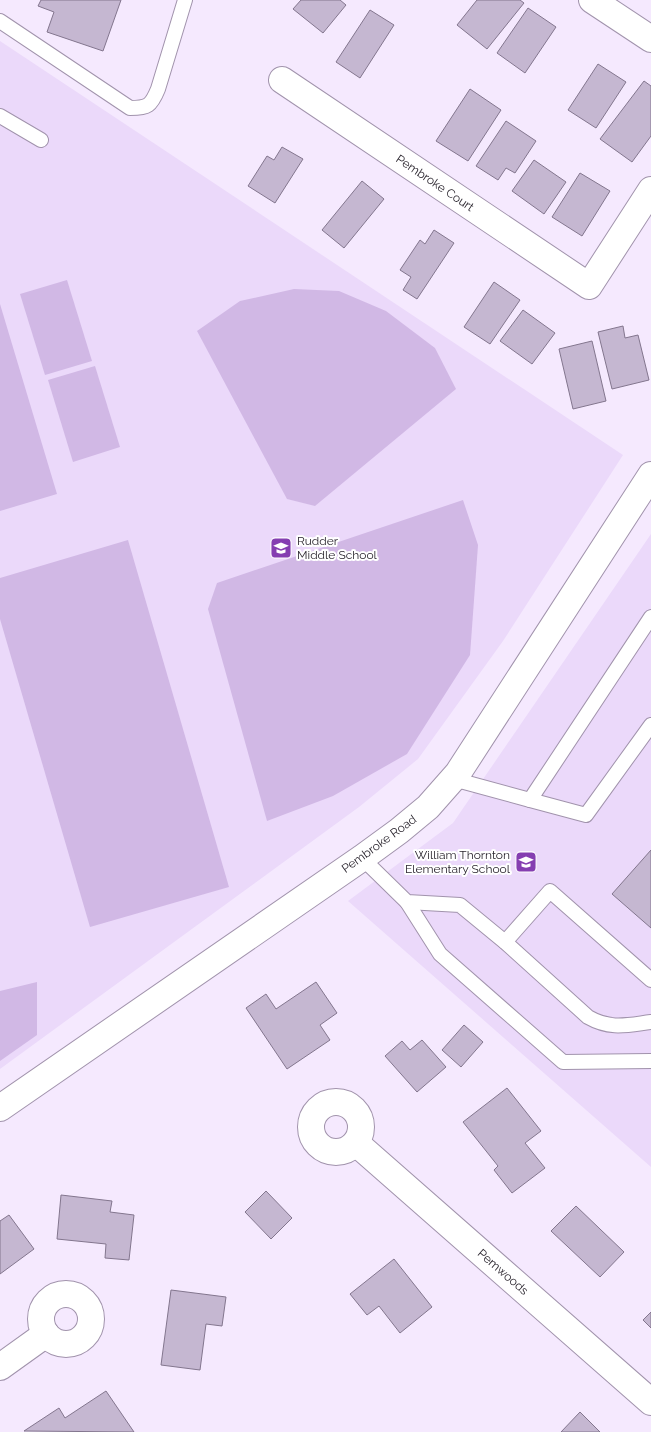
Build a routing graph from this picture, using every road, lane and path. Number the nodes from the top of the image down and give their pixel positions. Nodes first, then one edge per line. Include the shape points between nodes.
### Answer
1 (185, 0) edge
2 (592, 0) edge
3 (0, 22) edge
4 (651, 39) edge
5 (282, 80) dead end
6 (0, 116) edge
7 (41, 140) dead end
8 (651, 190) edge
9 (651, 475) edge
10 (651, 617) edge
11 (651, 725) edge
12 (453, 779) junction
13 (530, 800) junction
14 (362, 858) junction
15 (407, 902) junction
16 (505, 942) junction
17 (651, 980) edge
18 (651, 1022) edge
19 (651, 1061) edge
20 (0, 1108) edge
21 (356, 1143) dead end
22 (46, 1334) dead end
23 (0, 1367) edge
24 (651, 1402) edge

1 - 3 lane via 158,90 152,104 143,108 130,108
2 - 4 street
5 - 8 street, Pembroke Court via 589,286
6 - 7 lane
9 - 12 street, Pembroke Road
10 - 13 lane
11 - 13 lane via 586,815
12 - 13 lane
12 - 14 street, Pembroke Road via 428,807
14 - 15 lane
14 - 20 street, Pembroke Road
15 - 16 lane via 460,905
15 - 19 lane via 439,952 563,1062
16 - 17 lane via 550,892
16 - 18 lane via 588,1018 610,1026
21 - 24 street, Pemwoods
22 - 23 street

